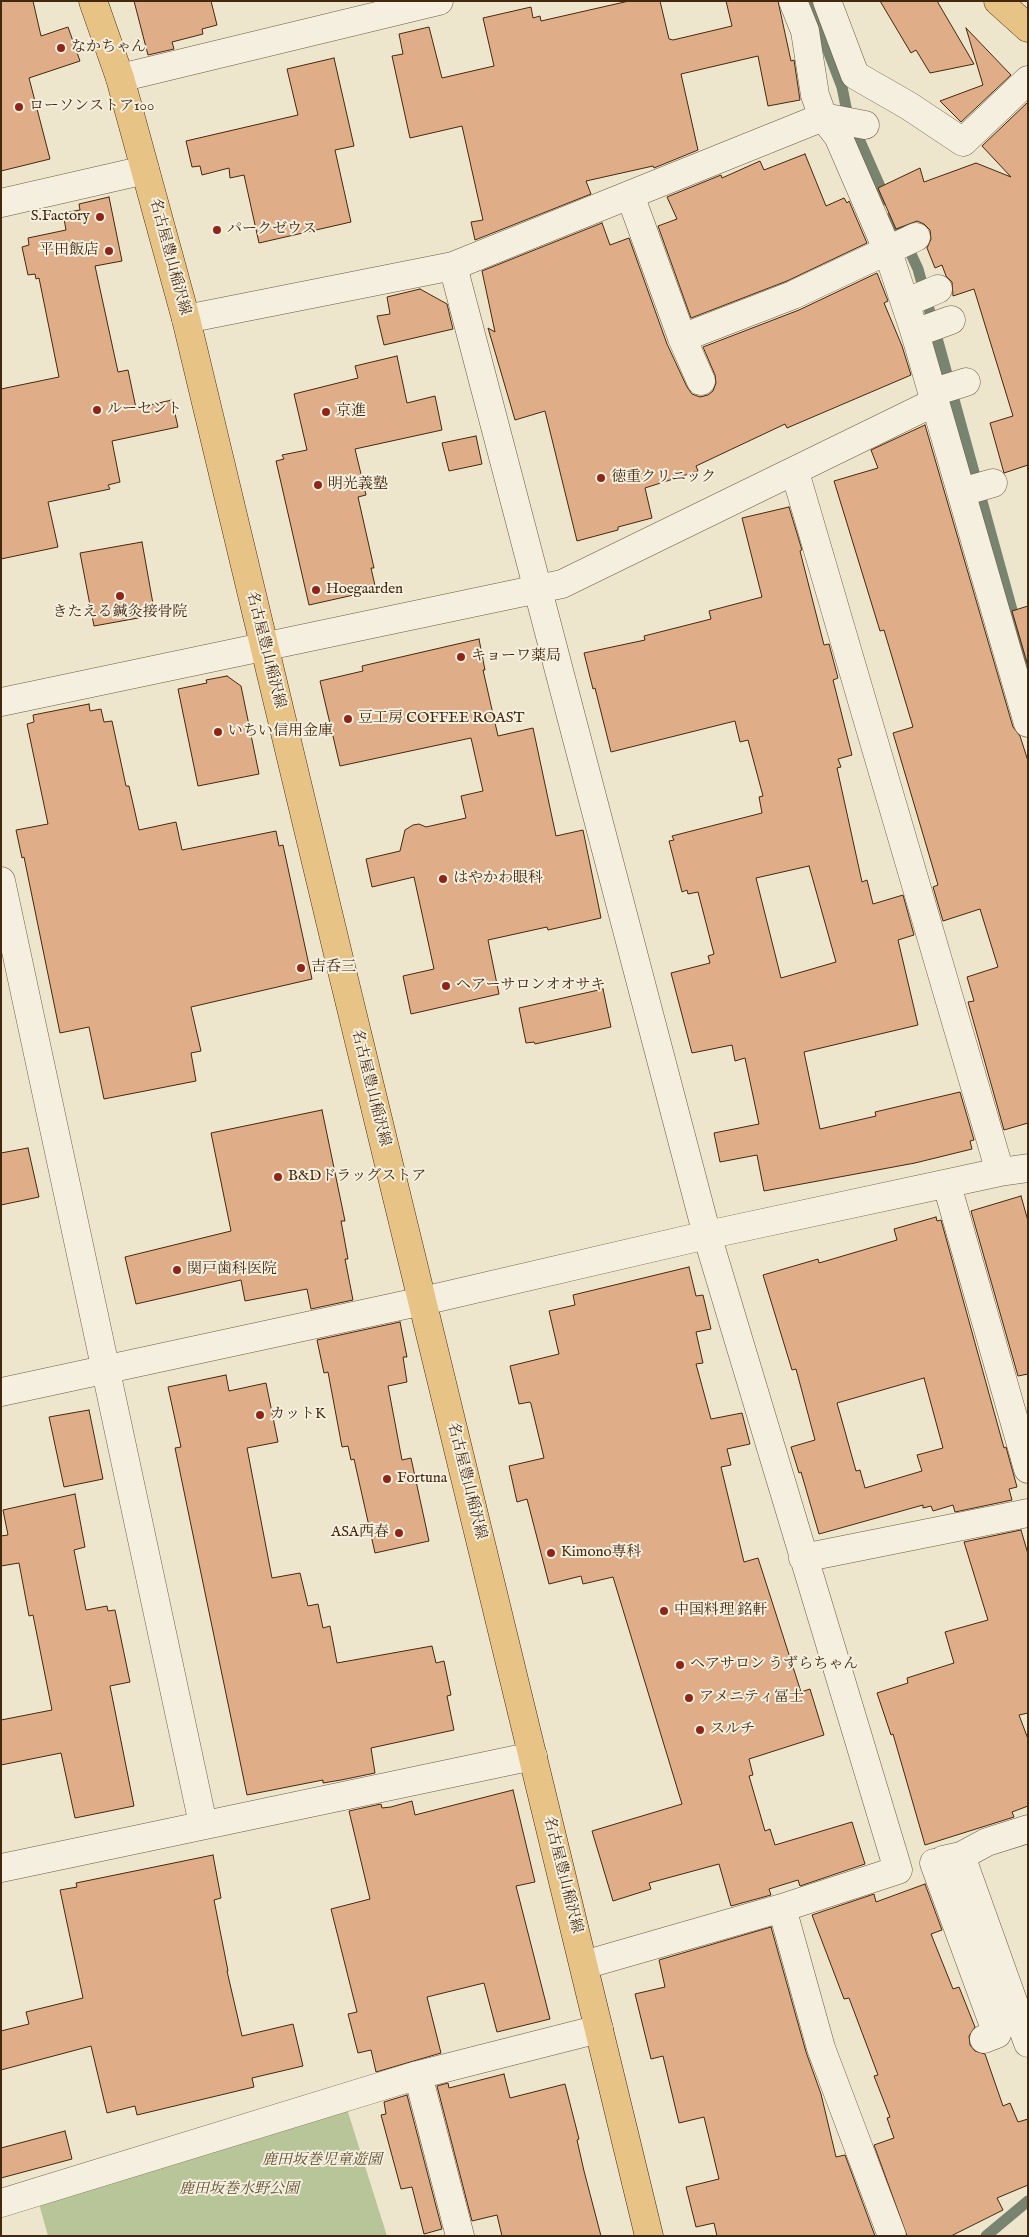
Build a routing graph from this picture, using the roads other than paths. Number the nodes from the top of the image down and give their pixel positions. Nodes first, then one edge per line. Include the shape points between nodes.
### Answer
1 (93, 1) edge
2 (439, 1) edge
3 (793, 1) edge
4 (827, 1) edge
5 (998, 1) edge
6 (1028, 28) edge
7 (120, 78) junction
8 (1028, 80) edge
9 (823, 117) junction
10 (865, 125) dead end
11 (145, 170) junction
12 (630, 195) junction
13 (1, 203) edge
14 (916, 237) dead end
15 (887, 249) junction
16 (453, 266) junction
17 (938, 289) dead end
18 (905, 303) junction
19 (186, 319) junction
20 (951, 320) dead end
21 (915, 333) junction
22 (684, 343) junction
23 (701, 381) dead end
24 (966, 382) dead end
25 (934, 397) junction
26 (795, 472) junction
27 (993, 483) dead end
28 (962, 492) junction
29 (539, 589) junction
30 (264, 646) junction
31 (1, 702) edge
32 (1028, 723) edge
33 (1, 881) edge
34 (1028, 1168) edge
35 (1000, 1172) junction
36 (947, 1184) junction
37 (707, 1235) junction
38 (423, 1301) junction
39 (106, 1371) junction
40 (1, 1392) edge
41 (1028, 1469) edge
42 (1028, 1514) edge
43 (803, 1558) junction
44 (533, 1756) junction
45 (203, 1824) junction
46 (1028, 1829) edge
47 (961, 1856) junction
48 (934, 1863) junction
49 (1, 1868) edge
50 (898, 1870) junction
51 (782, 1908) junction
52 (584, 1966) junction
53 (599, 2028) junction
54 (984, 2039) dead end
55 (1028, 2043) edge
56 (418, 2076) junction
57 (1, 2203) edge
58 (460, 2236) edge
59 (649, 2236) edge
60 (892, 2236) edge

1 - 7 main road, 名古屋豊山稲沢線
2 - 7 street
3 - 9 street via 805,31 815,95
4 - 8 street via 855,75 963,142
5 - 6 main road
7 - 11 main road, 名古屋豊山稲沢線
9 - 10 street
9 - 12 street
9 - 15 street via 838,136
11 - 13 street
11 - 19 main road, 名古屋豊山稲沢線
12 - 16 street
12 - 22 street
14 - 15 street
15 - 18 street
15 - 22 street
16 - 19 street
16 - 29 street
17 - 18 street
18 - 21 street
19 - 30 main road, 名古屋豊山稲沢線
20 - 21 street
21 - 25 street
22 - 23 street
24 - 25 street
25 - 26 street
25 - 28 street
26 - 29 street via 562,584
26 - 35 street
27 - 28 street
28 - 32 street
29 - 30 street
29 - 37 street
30 - 31 street
30 - 38 main road, 名古屋豊山稲沢線
33 - 39 street
34 - 35 street
35 - 36 street
36 - 37 street
36 - 41 street
37 - 38 street
37 - 43 street
38 - 39 street
38 - 44 main road, 名古屋豊山稲沢線
39 - 40 street
39 - 45 street
42 - 43 street
43 - 50 street
44 - 45 street
44 - 52 main road, 名古屋豊山稲沢線
45 - 49 street
46 - 47 street via 987,1842
47 - 48 street
47 - 55 street
48 - 50 street
48 - 54 street via 997,2034
50 - 51 street
51 - 52 street
51 - 60 street via 821,2048
52 - 53 main road, 名古屋豊山稲沢線
53 - 56 street
53 - 59 main road, 名古屋豊山稲沢線
56 - 57 street
56 - 58 street

